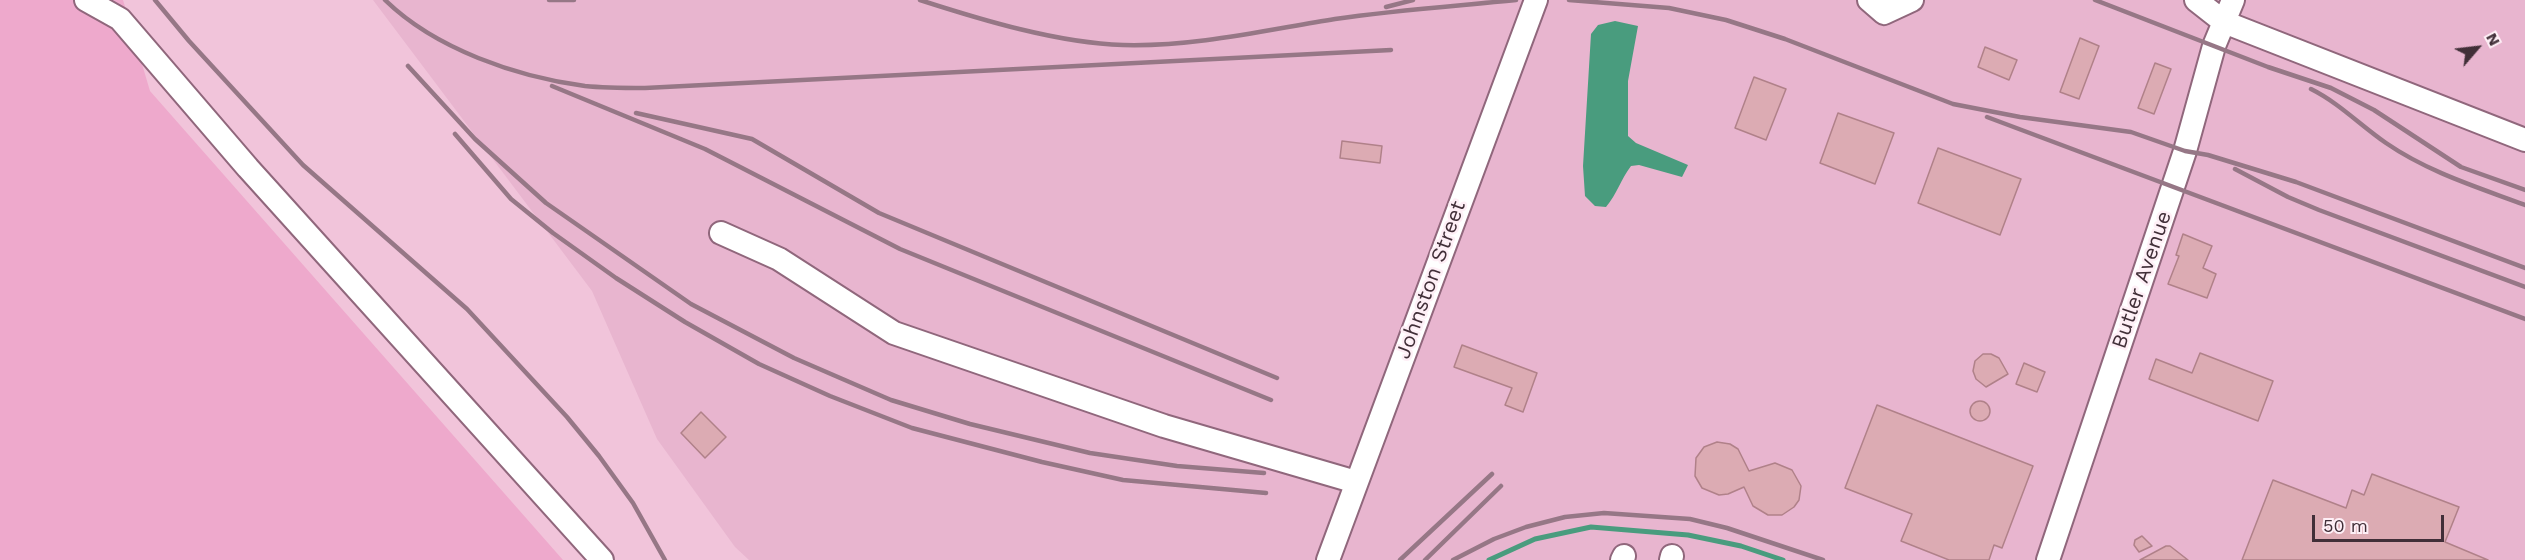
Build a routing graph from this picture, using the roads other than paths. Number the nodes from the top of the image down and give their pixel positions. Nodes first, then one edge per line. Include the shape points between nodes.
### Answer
1 (86, 0) edge
2 (1536, 0) edge
3 (1869, 0) edge
4 (1912, 0) edge
5 (2196, 0) edge
6 (2233, 0) edge
7 (2224, 22) junction
8 (2525, 140) edge
9 (721, 233) dead end
10 (1356, 482) junction
11 (602, 560) edge
12 (1328, 560) edge
13 (2048, 560) edge

1 - 11 street via 120,19 248,168
2 - 10 street, Johnston Street
3 - 4 street via 1884,13
5 - 7 street
6 - 7 street, Butler Avenue
7 - 8 street
7 - 13 street, Butler Avenue via 2185,152
9 - 10 street via 779,260 894,333 1164,426
10 - 12 street, Johnston Street

